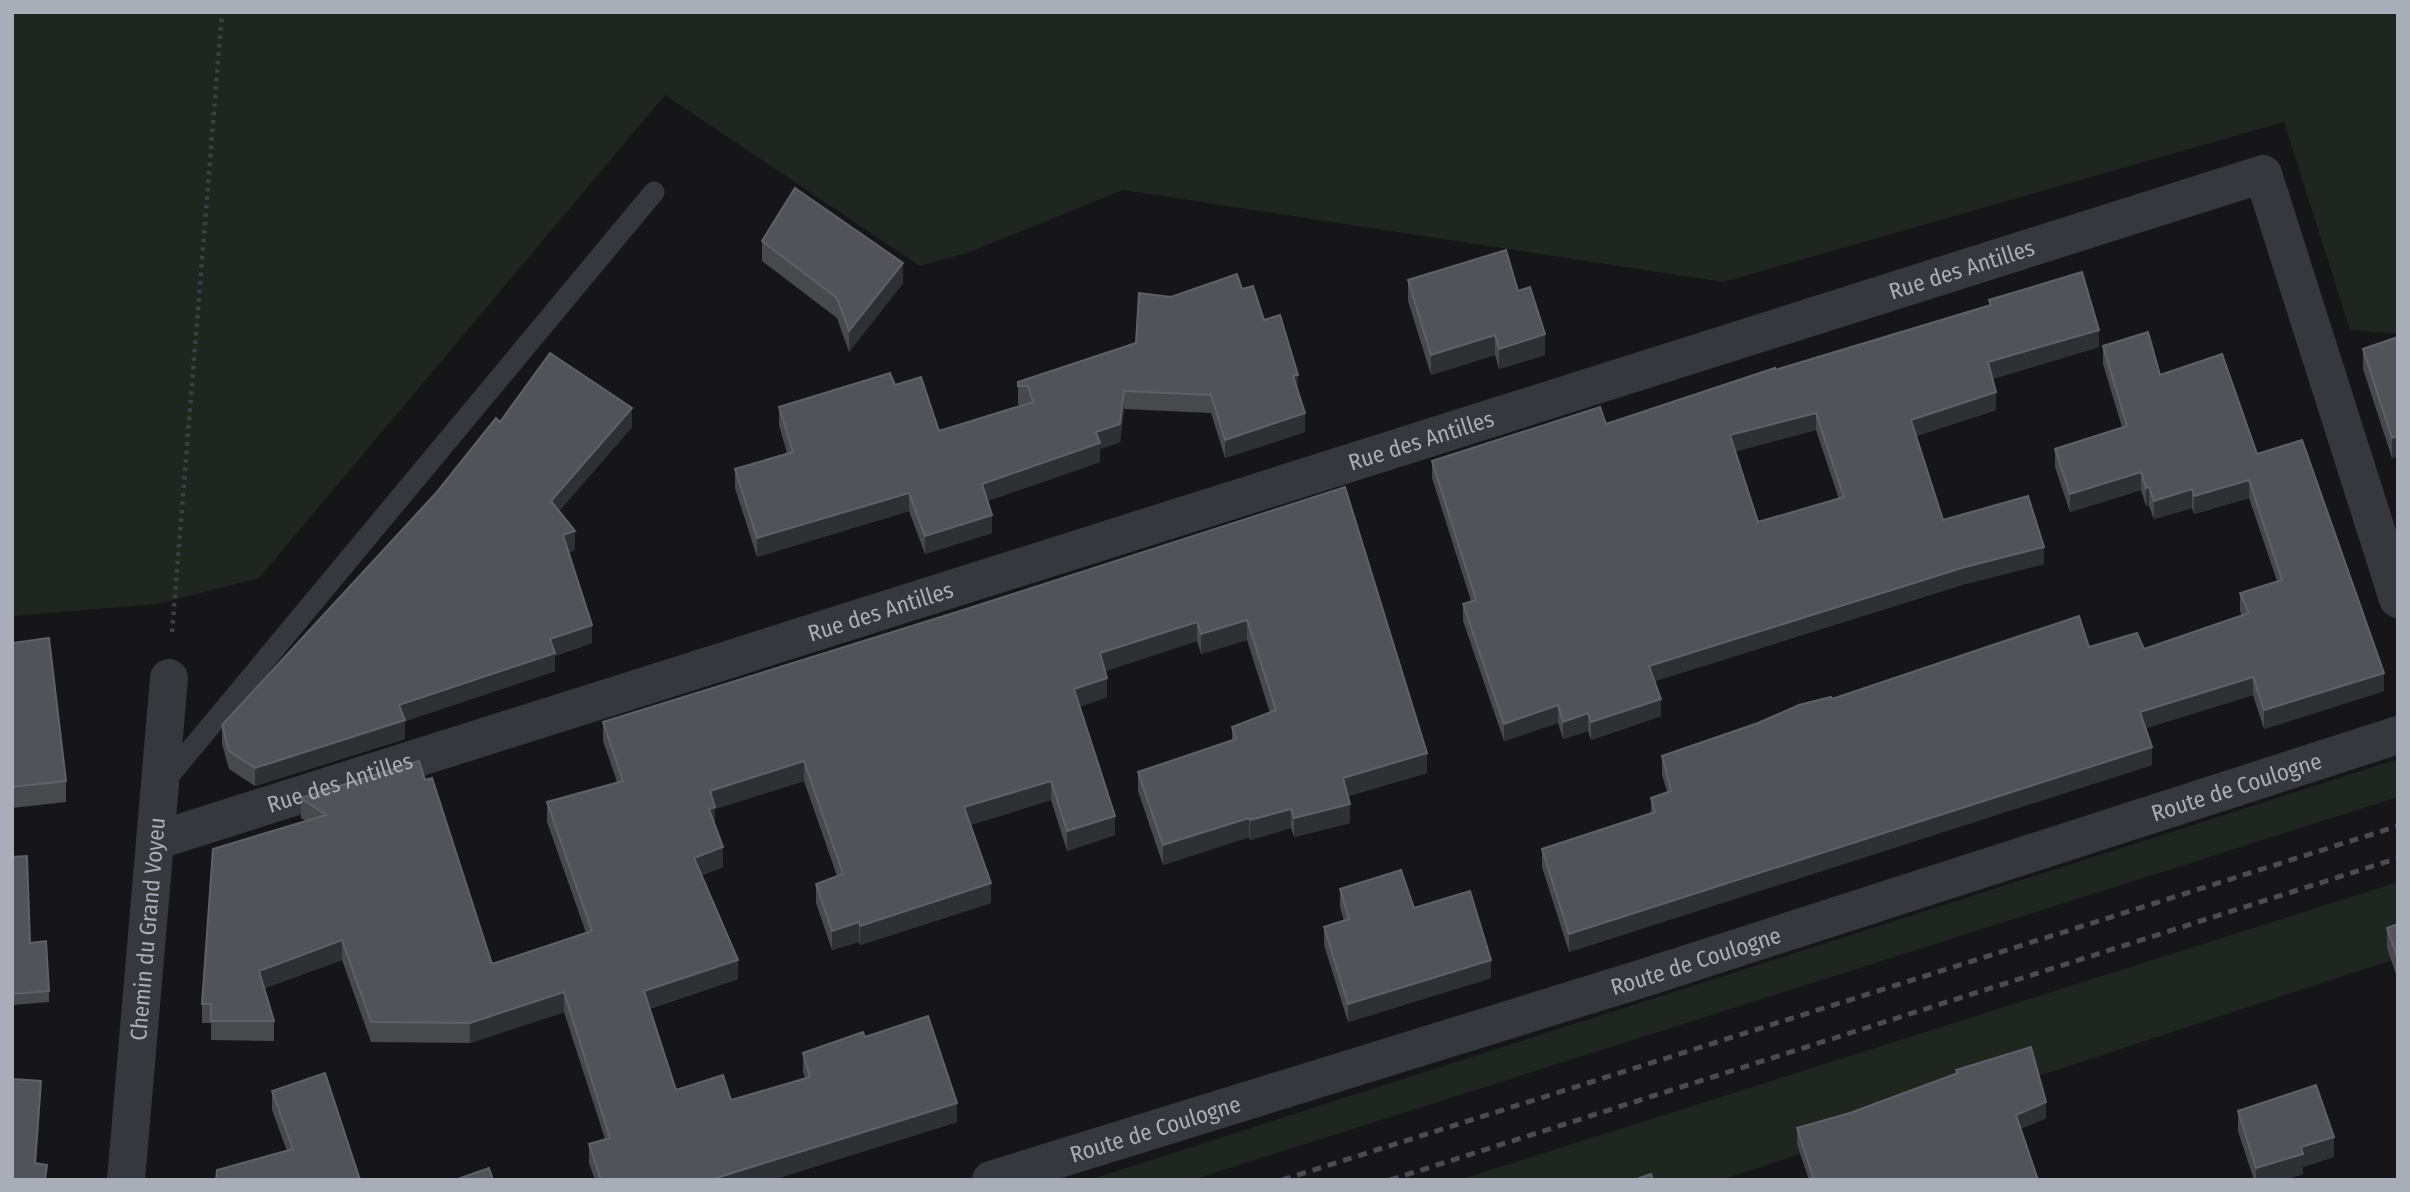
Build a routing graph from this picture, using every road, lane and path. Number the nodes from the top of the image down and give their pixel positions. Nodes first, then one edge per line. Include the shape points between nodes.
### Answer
1 (222, 12) edge
2 (654, 192) dead end
3 (2398, 599) edge
4 (169, 678) joint
5 (2398, 735) edge
6 (160, 787) junction
7 (155, 841) junction
8 (126, 1180) edge
9 (991, 1180) edge

1 - 4 path
2 - 6 lane
3 - 7 street, Rue des Antilles via 2263,174
4 - 6 street, Chemin du Grand Voyeu
5 - 9 street, Route de Coulogne via 1664,971
6 - 7 street, Chemin du Grand Voyeu
7 - 8 street, Chemin du Grand Voyeu

